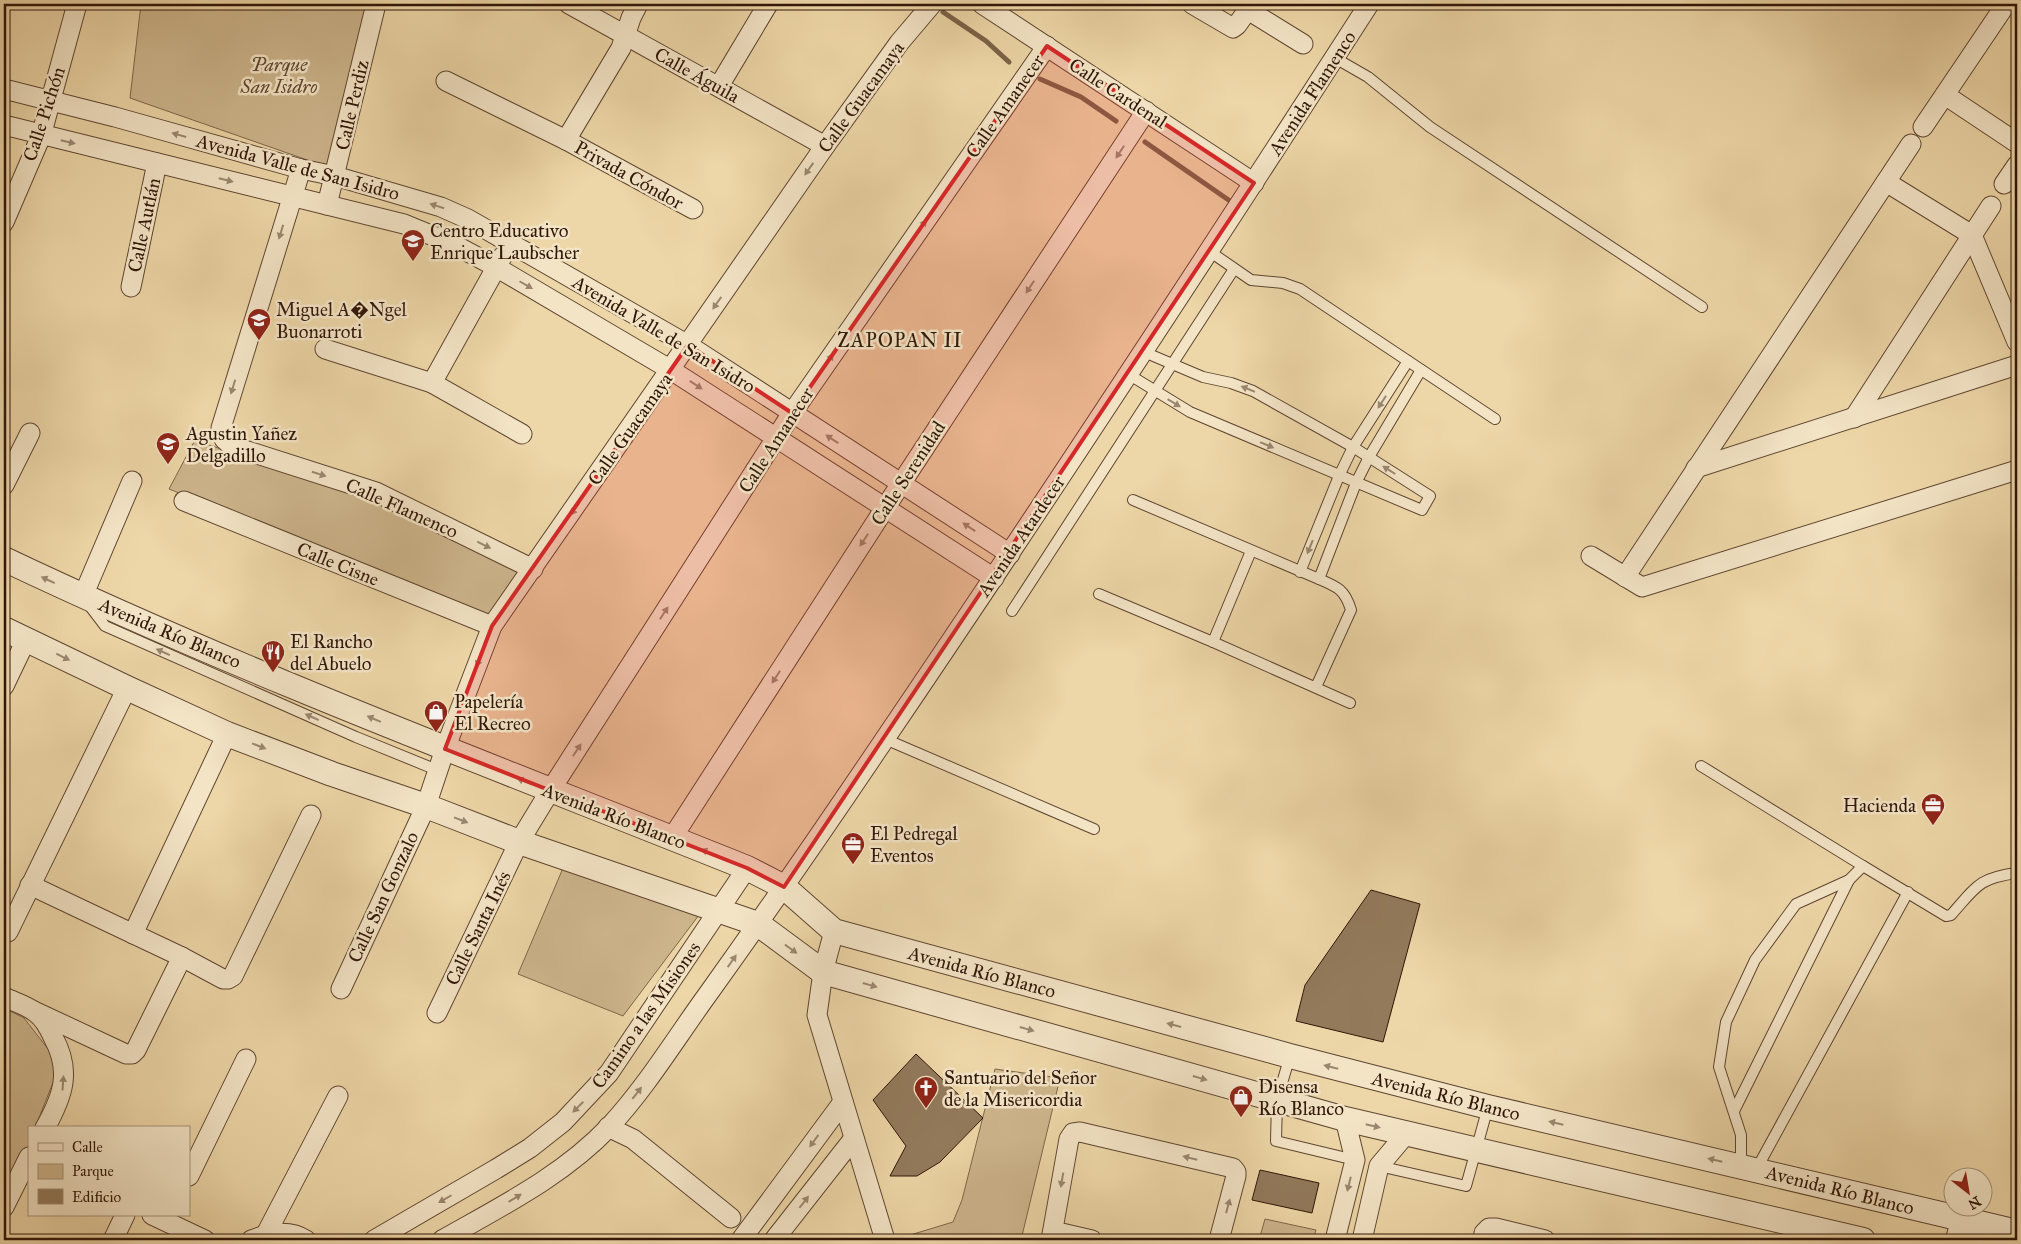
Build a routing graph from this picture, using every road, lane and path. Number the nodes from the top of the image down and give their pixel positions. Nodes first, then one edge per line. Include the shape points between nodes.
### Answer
1 (77, 4) edge
2 (376, 4) edge
3 (569, 4) edge
4 (638, 4) edge
5 (768, 4) edge
6 (932, 4) edge
7 (982, 4) edge
8 (1192, 4) edge
9 (1370, 4) edge
10 (2006, 4) edge
11 (1250, 7) edge
12 (625, 35) junction
13 (1303, 44) dead end
14 (1047, 46) junction
15 (1335, 58) junction
16 (446, 81) dead end
17 (719, 86) junction
18 (4, 89) edge
19 (1945, 94) junction
20 (51, 102) junction
21 (1146, 111) junction
22 (4, 126) edge
23 (1923, 127) dead end
24 (40, 136) junction
25 (566, 140) junction
26 (2017, 143) edge
27 (1911, 144) dead end
28 (825, 146) junction
29 (157, 163) junction
30 (2017, 165) edge
31 (301, 169) junction
32 (335, 176) junction
33 (1886, 182) junction
34 (1254, 183) junction
35 (2004, 184) dead end
36 (291, 196) junction
37 (327, 205) junction
38 (1991, 206) dead end
39 (693, 209) dead end
40 (4, 222) edge
41 (1972, 235) junction
42 (510, 242) junction
43 (1209, 251) junction
44 (496, 267) junction
45 (1234, 268) junction
46 (131, 287) dead end
47 (1702, 307) dead end
48 (2016, 334) edge
49 (688, 345) junction
50 (325, 349) dead end
51 (1144, 352) junction
52 (1408, 361) junction
53 (1172, 363) junction
54 (2017, 365) edge
55 (671, 370) junction
56 (1421, 370) junction
57 (1128, 374) junction
58 (432, 383) junction
59 (1155, 391) junction
60 (792, 413) junction
61 (1854, 418) junction
62 (1495, 419) dead end
63 (30, 433) dead end
64 (522, 434) dead end
65 (776, 437) junction
66 (1353, 447) junction
67 (1369, 457) junction
68 (1696, 468) junction
69 (2017, 470) edge
70 (1339, 476) junction
71 (132, 481) dead end
72 (1356, 483) junction
73 (900, 484) junction
74 (4, 485) edge
75 (1134, 500) dead end
76 (184, 502) dead end
77 (885, 508) junction
78 (1251, 550) junction
79 (1010, 554) junction
80 (1591, 556) dead end
81 (4, 559) edge
82 (533, 569) junction
83 (1300, 572) junction
84 (1625, 577) junction
85 (994, 578) junction
86 (1319, 579) junction
87 (1099, 594) dead end
88 (83, 596) junction
89 (1012, 611) dead end
90 (492, 626) junction
91 (4, 629) edge
92 (26, 640) junction
93 (1213, 642) junction
94 (4, 686) edge
95 (127, 688) junction
96 (1316, 688) junction
97 (1350, 703) dead end
98 (227, 734) junction
99 (885, 739) junction
100 (441, 760) junction
101 (1701, 766) dead end
102 (550, 791) junction
103 (426, 806) junction
104 (311, 816) dead end
105 (1094, 829) dead end
106 (672, 838) junction
107 (519, 842) junction
108 (1863, 866) junction
109 (747, 868) junction
110 (2017, 873) edge
111 (1849, 880) junction
112 (30, 886) junction
113 (784, 887) junction
114 (1908, 892) junction
115 (718, 910) junction
116 (758, 924) junction
117 (834, 931) junction
118 (8, 932) dead end
119 (133, 934) junction
120 (182, 957) junction
121 (823, 972) junction
122 (341, 989) dead end
123 (4, 997) edge
124 (34, 1011) junction
125 (437, 1013) dead end
126 (1290, 1056) junction
127 (246, 1059) dead end
128 (338, 1096) dead end
129 (1277, 1100) junction
130 (843, 1102) junction
131 (1488, 1106) junction
132 (1734, 1111) junction
133 (1345, 1119) junction
134 (46, 1126) edge
135 (608, 1127) junction
136 (1406, 1134) junction
137 (854, 1138) junction
138 (1477, 1151) junction
139 (1355, 1160) junction
140 (28, 1161) edge
141 (1379, 1166) junction
142 (1748, 1168) junction
143 (190, 1174) edge
144 (4, 1207) edge
145 (125, 1216) edge
146 (163, 1218) edge
147 (731, 1218) dead end
148 (1961, 1230) edge
149 (2017, 1232) edge
150 (1052, 1236) edge
151 (259, 1237) edge
152 (113, 1240) edge
153 (205, 1240) edge
154 (306, 1240) edge
155 (374, 1240) edge
156 (442, 1240) edge
157 (740, 1240) edge
158 (774, 1240) edge
159 (885, 1240) edge
160 (1092, 1240) edge
161 (1219, 1240) edge
162 (1335, 1240) edge
163 (1362, 1240) edge
164 (1483, 1240) edge
165 (1545, 1240) edge
166 (1863, 1240) edge

1 - 20 street, Calle Pichón
2 - 32 street, Calle Perdiz
3 - 12 street, Calle Águila
4 - 12 street, Privada Cóndor
5 - 17 street
6 - 28 street, Calle Guacamaya via 899,43
7 - 14 street, Calle Cardenal
8 - 11 street via 1233,28
9 - 15 street, Avenida Flamenco
10 - 19 street
11 - 13 street
12 - 17 street, Calle Águila
12 - 25 street, Privada Cóndor via 621,48
14 - 21 street, Calle Cardenal
60 -> 14 street, Calle Amanecer
15 - 34 street, Avenida Flamenco
15 - 47 lane via 1368,77 1430,127
16 - 25 street, Privada Cóndor
17 - 28 street, Calle Águila
18 - 20 street, Avenida Valle de San Isidro
19 - 23 street
19 - 26 street
20 - 24 street, Calle Pichón
31 -> 20 street, Avenida Valle de San Isidro
21 - 34 street, Calle Cardenal
21 -> 73 street, Calle Serenidad
22 - 24 street, Avenida Valle de San Isidro
24 -> 29 street, Avenida Valle de San Isidro
24 - 40 street, Calle Pichón
25 - 39 street, Privada Cóndor
27 - 33 street
28 -> 49 street, Calle Guacamaya
29 -> 36 street, Avenida Valle de San Isidro
29 - 46 street, Calle Autlán
30 - 35 street
31 - 32 street, Avenida Valle de San Isidro
31 - 36 street, Calle Flamenco
32 - 37 street, Calle Perdiz
42 -> 32 street, Avenida Valle de San Isidro via 441,207
33 - 41 street
33 - 68 street
34 - 43 street, Avenida Atardecer
36 - 37 street, Avenida Valle de San Isidro
36 -> 82 street, Calle Flamenco via 220,428 224,439 232,446 376,492
37 - 44 street, Avenida Valle de San Isidro via 404,224 455,245
38 - 41 street
41 - 48 street
41 - 61 street
42 - 44 street
42 - 49 street, Avenida Valle de San Isidro
43 - 45 lane
43 - 51 street, Avenida Atardecer
44 -> 55 street, Avenida Valle de San Isidro
44 - 58 street
45 - 52 lane via 1251,280 1283,283 1300,289
45 - 53 lane
49 - 55 street, Calle Guacamaya
49 - 60 street, Avenida Valle de San Isidro
50 - 58 street
51 - 53 lane
51 - 57 street, Avenida Atardecer
52 - 56 lane
52 -> 66 lane
53 - 59 lane
66 -> 53 lane via 1253,391
54 - 61 street
55 -> 65 street, Avenida Valle de San Isidro
55 -> 82 street, Calle Guacamaya
56 - 62 lane
56 - 67 lane
57 - 59 lane
57 - 79 street, Avenida Atardecer
58 - 64 street
59 -> 70 lane via 1190,412
59 - 89 lane
60 - 65 street, Calle Amanecer
73 -> 60 street, Avenida Valle de San Isidro
61 - 68 street
63 - 74 street
65 - 77 street, Avenida Valle de San Isidro
102 -> 65 street, Calle Amanecer
66 - 67 lane
66 - 70 lane
67 - 72 lane
72 -> 67 lane via 1422,510 1430,496
68 - 84 street
69 - 84 street via 1642,587
70 - 72 lane
70 -> 83 lane
71 - 88 street
72 - 86 lane
73 - 77 street, Calle Serenidad
79 -> 73 street, Avenida Valle de San Isidro
75 - 78 lane
76 - 90 street, Calle Cisne
77 - 85 street, Avenida Valle de San Isidro
77 -> 106 street, Calle Serenidad
78 - 83 lane
78 - 93 lane
79 - 85 street, Avenida Atardecer
80 - 84 street
88 -> 81 street, Avenida Río Blanco
82 - 90 street, Calle Guacamaya
83 - 86 lane
85 - 99 street, Avenida Atardecer
86 - 96 lane via 1338,587 1347,596 1352,610
87 - 93 lane
100 -> 88 street, Avenida Río Blanco
90 -> 100 street, Calle Guacamaya
91 - 92 street
92 - 94 street
92 -> 95 street
93 - 96 lane
95 - 98 street
95 - 112 street
96 - 97 lane
98 -> 103 street
98 - 119 street
99 - 105 lane
99 - 113 street, Avenida Atardecer
102 -> 100 street, Avenida Río Blanco
100 - 103 street, Calle Guacamaya
101 - 108 lane
102 - 106 street, Avenida Río Blanco
102 - 107 street, Calle Amanecer
103 -> 107 street
103 - 122 street, Calle San Gonzalo
104 - 120 street via 233,976 223,979
109 -> 106 street, Avenida Río Blanco
107 - 115 street
107 - 125 street, Calle Santa Inés
108 - 111 lane
108 - 114 lane
109 - 113 street, Avenida Río Blanco
109 - 115 street, Camino a las Misiones
110 - 114 lane via 1997,876 1978,884 1951,915 1946,916
111 - 132 lane
111 - 132 lane via 1796,904 1755,960 1726,1022 1719,1067
112 - 118 street
112 - 119 street
113 - 116 street, Camino a las Misiones
113 - 117 street, Avenida Río Blanco
114 - 142 lane
115 - 116 street
115 -> 155 street, Camino a las Misiones via 609,1073 563,1122 530,1148
116 -> 121 street
135 -> 116 street, Camino a las Misiones via 648,1078
117 - 121 street
126 -> 117 street, Avenida Río Blanco
119 - 120 street
120 - 124 street via 132,1054
121 -> 129 street
121 - 130 street via 816,1015
123 - 124 street
134 -> 124 street via 63,1091 64,1066 56,1041
126 - 129 lane
131 -> 126 street, Avenida Río Blanco
127 - 143 street
128 - 151 street
129 - 133 street
129 - 139 lane via 1276,1141
130 - 137 street
130 -> 157 street
131 - 138 lane
142 -> 131 street, Avenida Río Blanco
132 - 142 lane
133 -> 136 street
133 - 139 street
135 - 147 street via 633,1139
156 -> 135 street, Camino a las Misiones via 548,1178
136 - 138 street
136 - 141 street
158 -> 137 street
137 - 159 street
138 - 141 lane via 1466,1186
138 - 166 street
139 -> 162 street
140 - 144 street
141 - 163 street
142 - 148 street, Avenida Río Blanco
145 - 152 street
146 - 153 street
148 - 149 street, Avenida Río Blanco
150 - 160 street
161 -> 150 street via 1236,1176 1233,1168 1080,1132 1073,1133 1069,1139
151 - 154 street via 285,1233
164 - 165 street via 1489,1228 1496,1228

